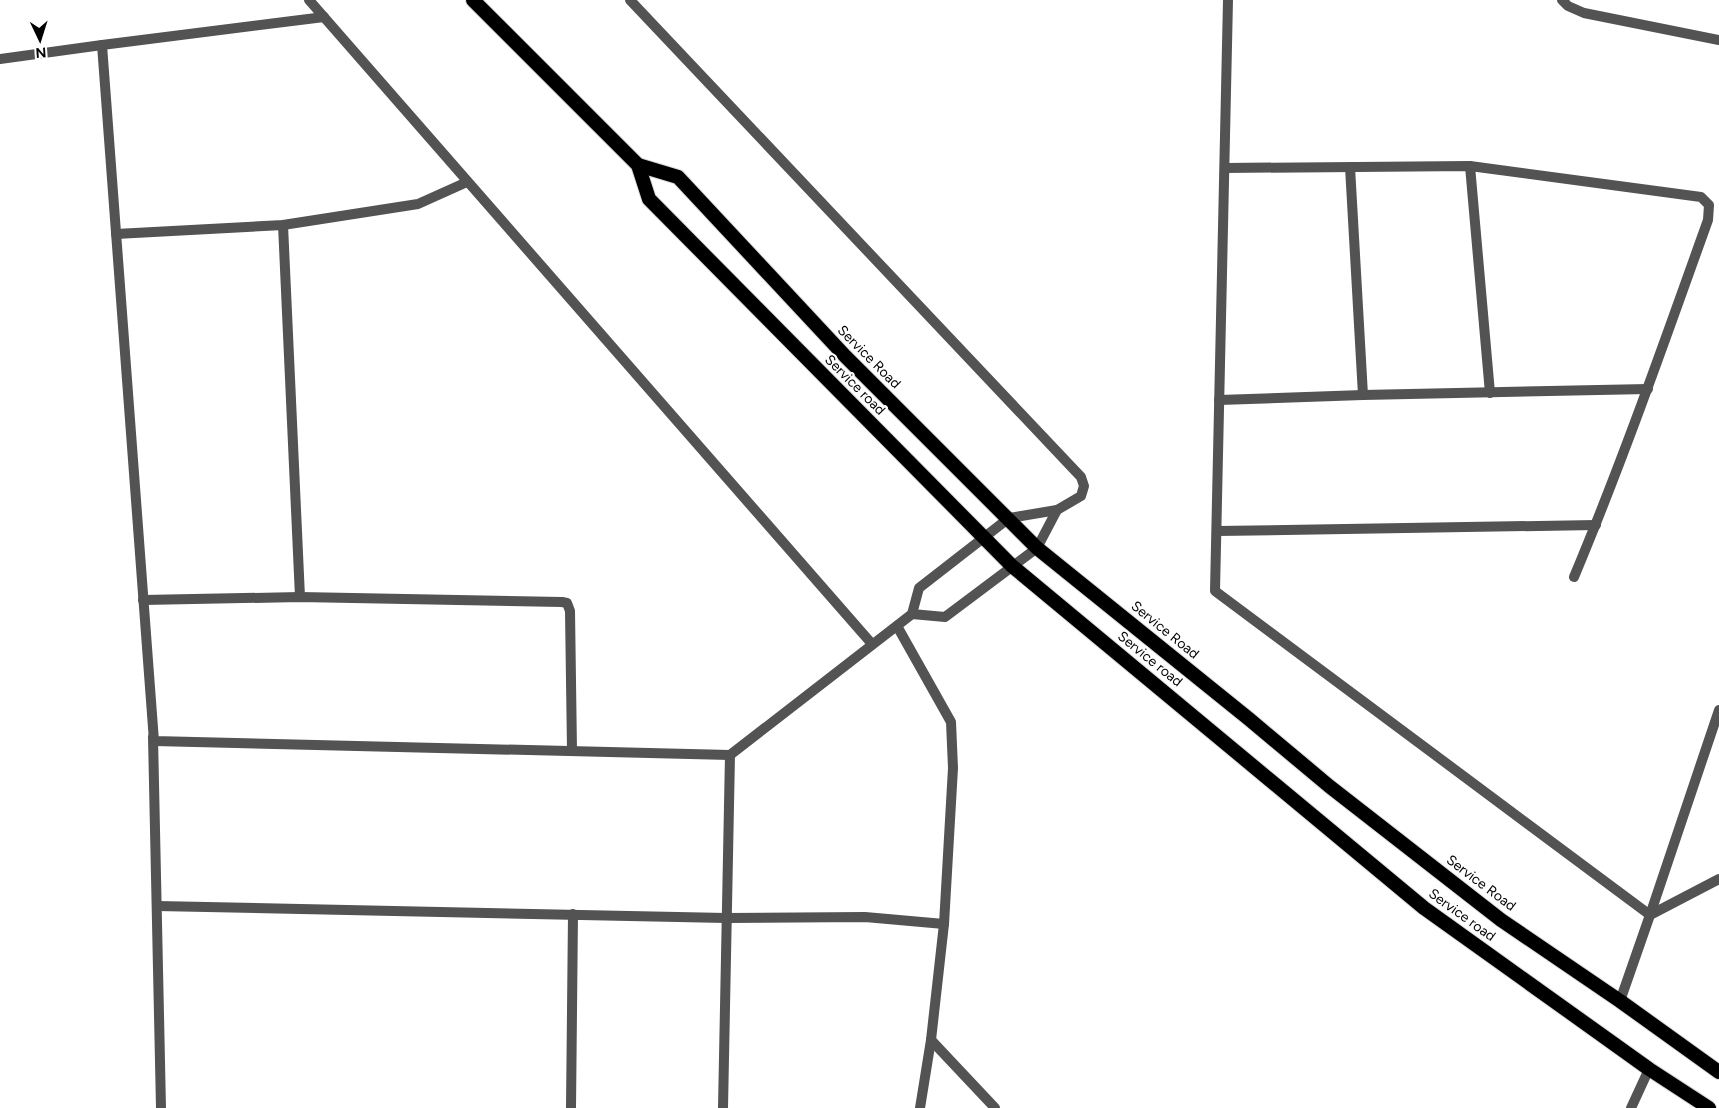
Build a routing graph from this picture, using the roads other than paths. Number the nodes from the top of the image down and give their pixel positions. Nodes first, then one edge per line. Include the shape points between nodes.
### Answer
1 (309, 0) edge
2 (473, 0) edge
3 (630, 0) edge
4 (1228, 0) edge
5 (1562, 0) edge
6 (324, 17) junction
7 (1719, 40) edge
8 (102, 46) junction
9 (0, 59) edge
10 (638, 165) junction
11 (1470, 166) junction
12 (1350, 167) junction
13 (1225, 168) junction
14 (467, 182) junction
15 (283, 224) junction
16 (116, 234) junction
17 (1648, 389) junction
18 (1490, 393) junction
19 (1363, 395) junction
20 (1219, 400) junction
21 (1058, 510) junction
22 (1009, 518) junction
23 (1596, 525) junction
24 (1217, 531) junction
25 (985, 538) junction
26 (1037, 548) junction
27 (1012, 566) junction
28 (1574, 577) dead end
29 (300, 597) junction
30 (143, 600) junction
31 (912, 614) junction
32 (897, 626) junction
33 (872, 644) junction
34 (1719, 710) edge
35 (153, 728) junction
36 (572, 751) junction
37 (730, 755) junction
38 (1719, 879) edge
39 (157, 906) junction
40 (573, 914) junction
41 (1650, 915) junction
42 (726, 918) junction
43 (944, 924) junction
44 (1620, 1000) junction
45 (931, 1040) junction
46 (1648, 1068) junction
47 (1719, 1072) edge
48 (161, 1108) edge
49 (571, 1108) edge
50 (723, 1108) edge
51 (920, 1108) edge
52 (995, 1108) edge
53 (1631, 1108) edge
54 (1709, 1108) edge

1 - 6 street
2 - 10 highway
3 - 21 street via 1081,477 1084,486 1081,496
4 - 13 street
5 - 7 street via 1584,13
6 - 8 street
6 - 14 street
8 - 9 street
8 - 16 street
10 - 22 highway, Service Road via 678,177 844,356
10 - 25 highway, Service road via 649,200
11 - 12 street
11 - 17 street via 1701,197 1709,206 1708,220
11 - 18 street
12 - 13 street
12 - 19 street
13 - 20 street
14 - 15 street via 418,204
14 - 33 street
15 - 16 street
15 - 29 street
16 - 30 street
17 - 18 street
17 - 23 street
18 - 19 street
19 - 20 street
20 - 24 street
21 - 22 street
21 - 26 street
22 - 25 street
22 - 26 highway, Service Road
23 - 24 street
23 - 28 street
24 - 41 street via 1215,591
25 - 27 highway, Service road
25 - 31 street via 918,588
26 - 27 street
26 - 44 highway, Service Road via 1329,786 1485,907
27 - 31 street via 945,616
27 - 46 highway, Service road via 1424,908
29 - 30 street
29 - 36 street via 567,603 570,611
30 - 35 street
31 - 32 street
32 - 33 street
32 - 43 street via 951,722 953,768
33 - 37 street
34 - 41 street
35 - 36 street via 154,741
35 - 39 street
36 - 37 street
37 - 42 street
38 - 41 street
39 - 40 street
39 - 48 street
40 - 42 street
40 - 49 street
41 - 44 street
42 - 43 street via 865,917
42 - 50 street
43 - 45 street
44 - 47 highway, Service Road
45 - 51 street
45 - 52 street
46 - 53 street
46 - 54 highway, Service road

